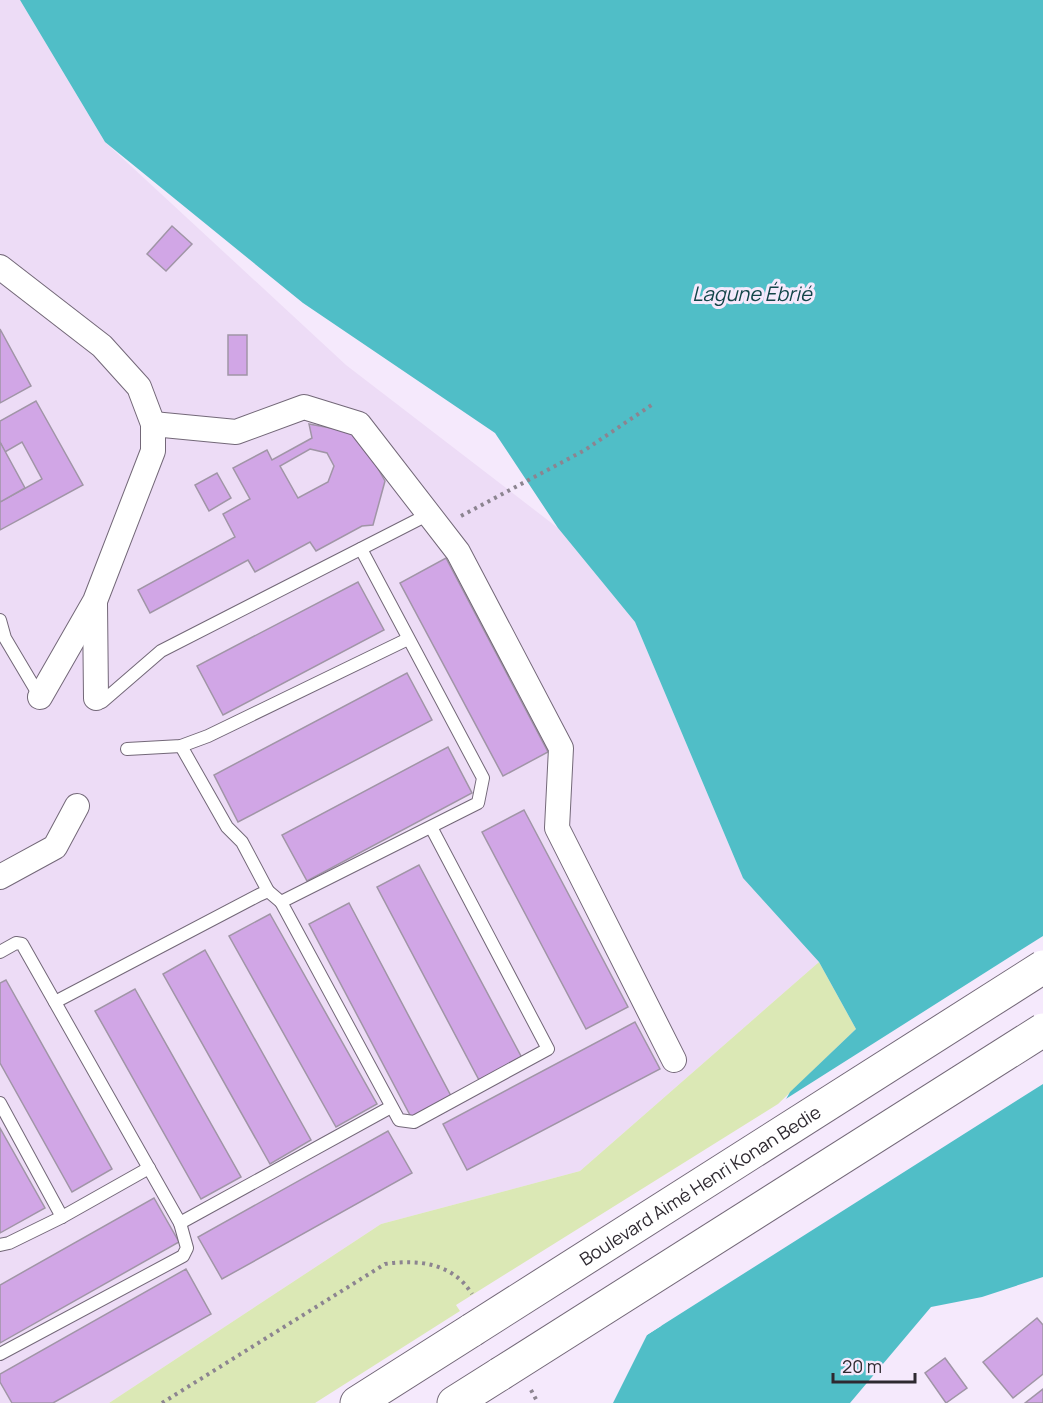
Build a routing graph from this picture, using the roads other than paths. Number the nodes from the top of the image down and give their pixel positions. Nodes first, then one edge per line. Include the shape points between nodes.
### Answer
1 (0, 267) edge
2 (153, 424) junction
3 (434, 521) junction
4 (361, 549) junction
5 (95, 601) junction
6 (0, 620) edge
7 (408, 639) junction
8 (40, 697) joint
9 (99, 700) joint
10 (181, 746) junction
11 (127, 749) dead end
12 (77, 806) dead end
13 (431, 827) junction
14 (0, 878) edge
15 (268, 891) junction
16 (281, 902) junction
17 (0, 952) edge
18 (1043, 967) edge
19 (55, 1002) junction
20 (1043, 1030) edge
21 (674, 1060) dead end
22 (0, 1103) edge
23 (392, 1107) junction
24 (148, 1168) junction
25 (62, 1217) junction
26 (180, 1223) junction
27 (0, 1245) edge
28 (0, 1354) edge
29 (357, 1403) edge
30 (454, 1403) edge

1 - 2 street via 102,346 139,387
2 - 3 street via 236,432 304,407 359,424
2 - 5 street via 153,451
3 - 4 lane
3 - 21 street via 458,552 561,748 557,828
4 - 7 lane
4 - 9 lane via 161,651
5 - 8 street
5 - 9 street
6 - 8 lane via 5,638
7 - 10 lane
7 - 13 lane via 483,778 478,803
10 - 11 lane
10 - 15 lane
12 - 14 street via 55,847
13 - 16 lane
13 - 23 lane via 549,1049 414,1122 399,1120
15 - 16 lane
15 - 19 lane
16 - 23 lane
17 - 19 lane via 22,944
18 - 29 highway, Boulevard Aimé Henri Konan Bedie, bridge
19 - 24 lane
20 - 30 highway, bridge
22 - 25 lane
23 - 26 lane
24 - 25 lane
24 - 26 lane
25 - 27 lane
26 - 28 lane via 187,1248 183,1256

